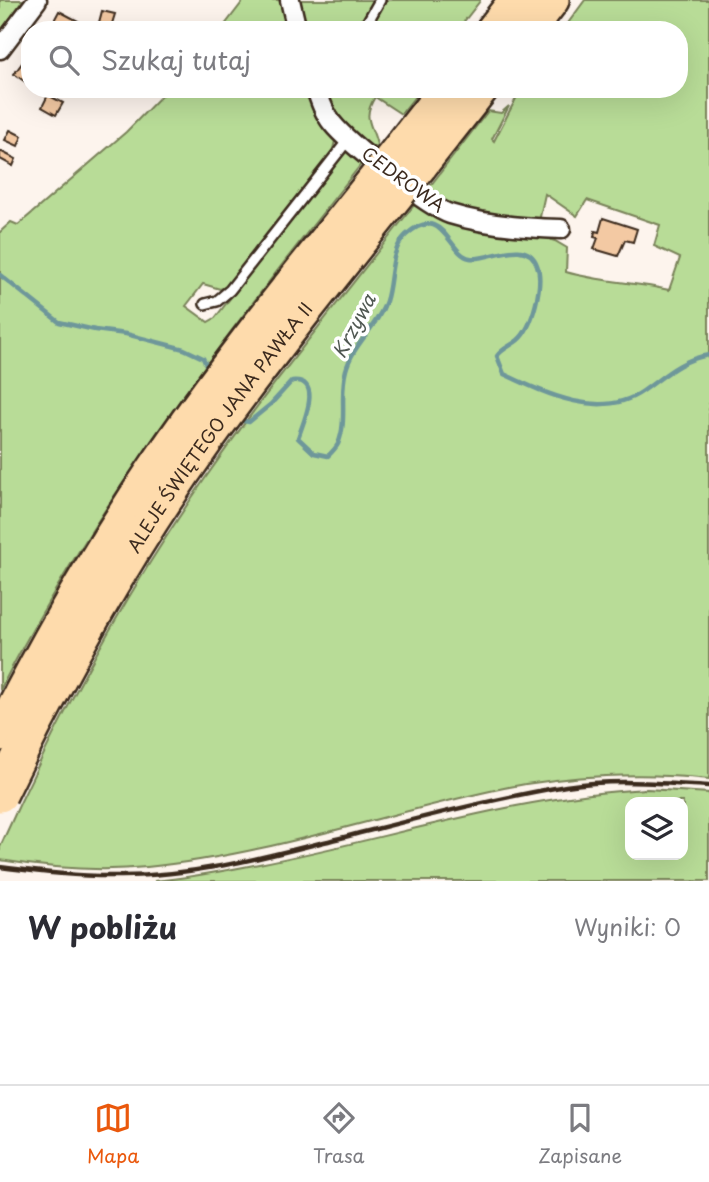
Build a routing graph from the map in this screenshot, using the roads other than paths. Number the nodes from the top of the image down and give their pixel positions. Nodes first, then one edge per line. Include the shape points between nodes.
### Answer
1 (37, 0) edge
2 (290, 0) edge
3 (380, 0) edge
4 (516, 0) edge
5 (552, 0) edge
6 (21, 21) edge
7 (21, 21) edge
8 (296, 21) edge
9 (368, 21) edge
10 (500, 21) edge
11 (535, 21) edge
12 (0, 49) edge
13 (320, 98) edge
14 (441, 98) edge
15 (472, 98) edge
16 (348, 140) junction
17 (409, 158) junction
18 (561, 229) dead end
19 (205, 304) dead end
20 (0, 734) edge
21 (0, 795) edge

1 - 6 street
2 - 8 street
3 - 9 lane
4 - 10 highway
5 - 11 highway
7 - 12 street
13 - 16 street, CEDROWA via 331,122
14 - 17 highway, ALEJE ŚWIĘTEGO JANA PAWŁA II
15 - 17 highway, ALEJE ŚWIĘTEGO JANA PAWŁA II
16 - 18 street, CEDROWA via 448,214 526,228
16 - 19 lane via 230,290
17 - 20 highway, ALEJE ŚWIĘTEGO JANA PAWŁA II, bridge via 265,319 155,468 73,598
17 - 21 highway, ALEJE ŚWIĘTEGO JANA PAWŁA II, bridge via 178,483 95,614

